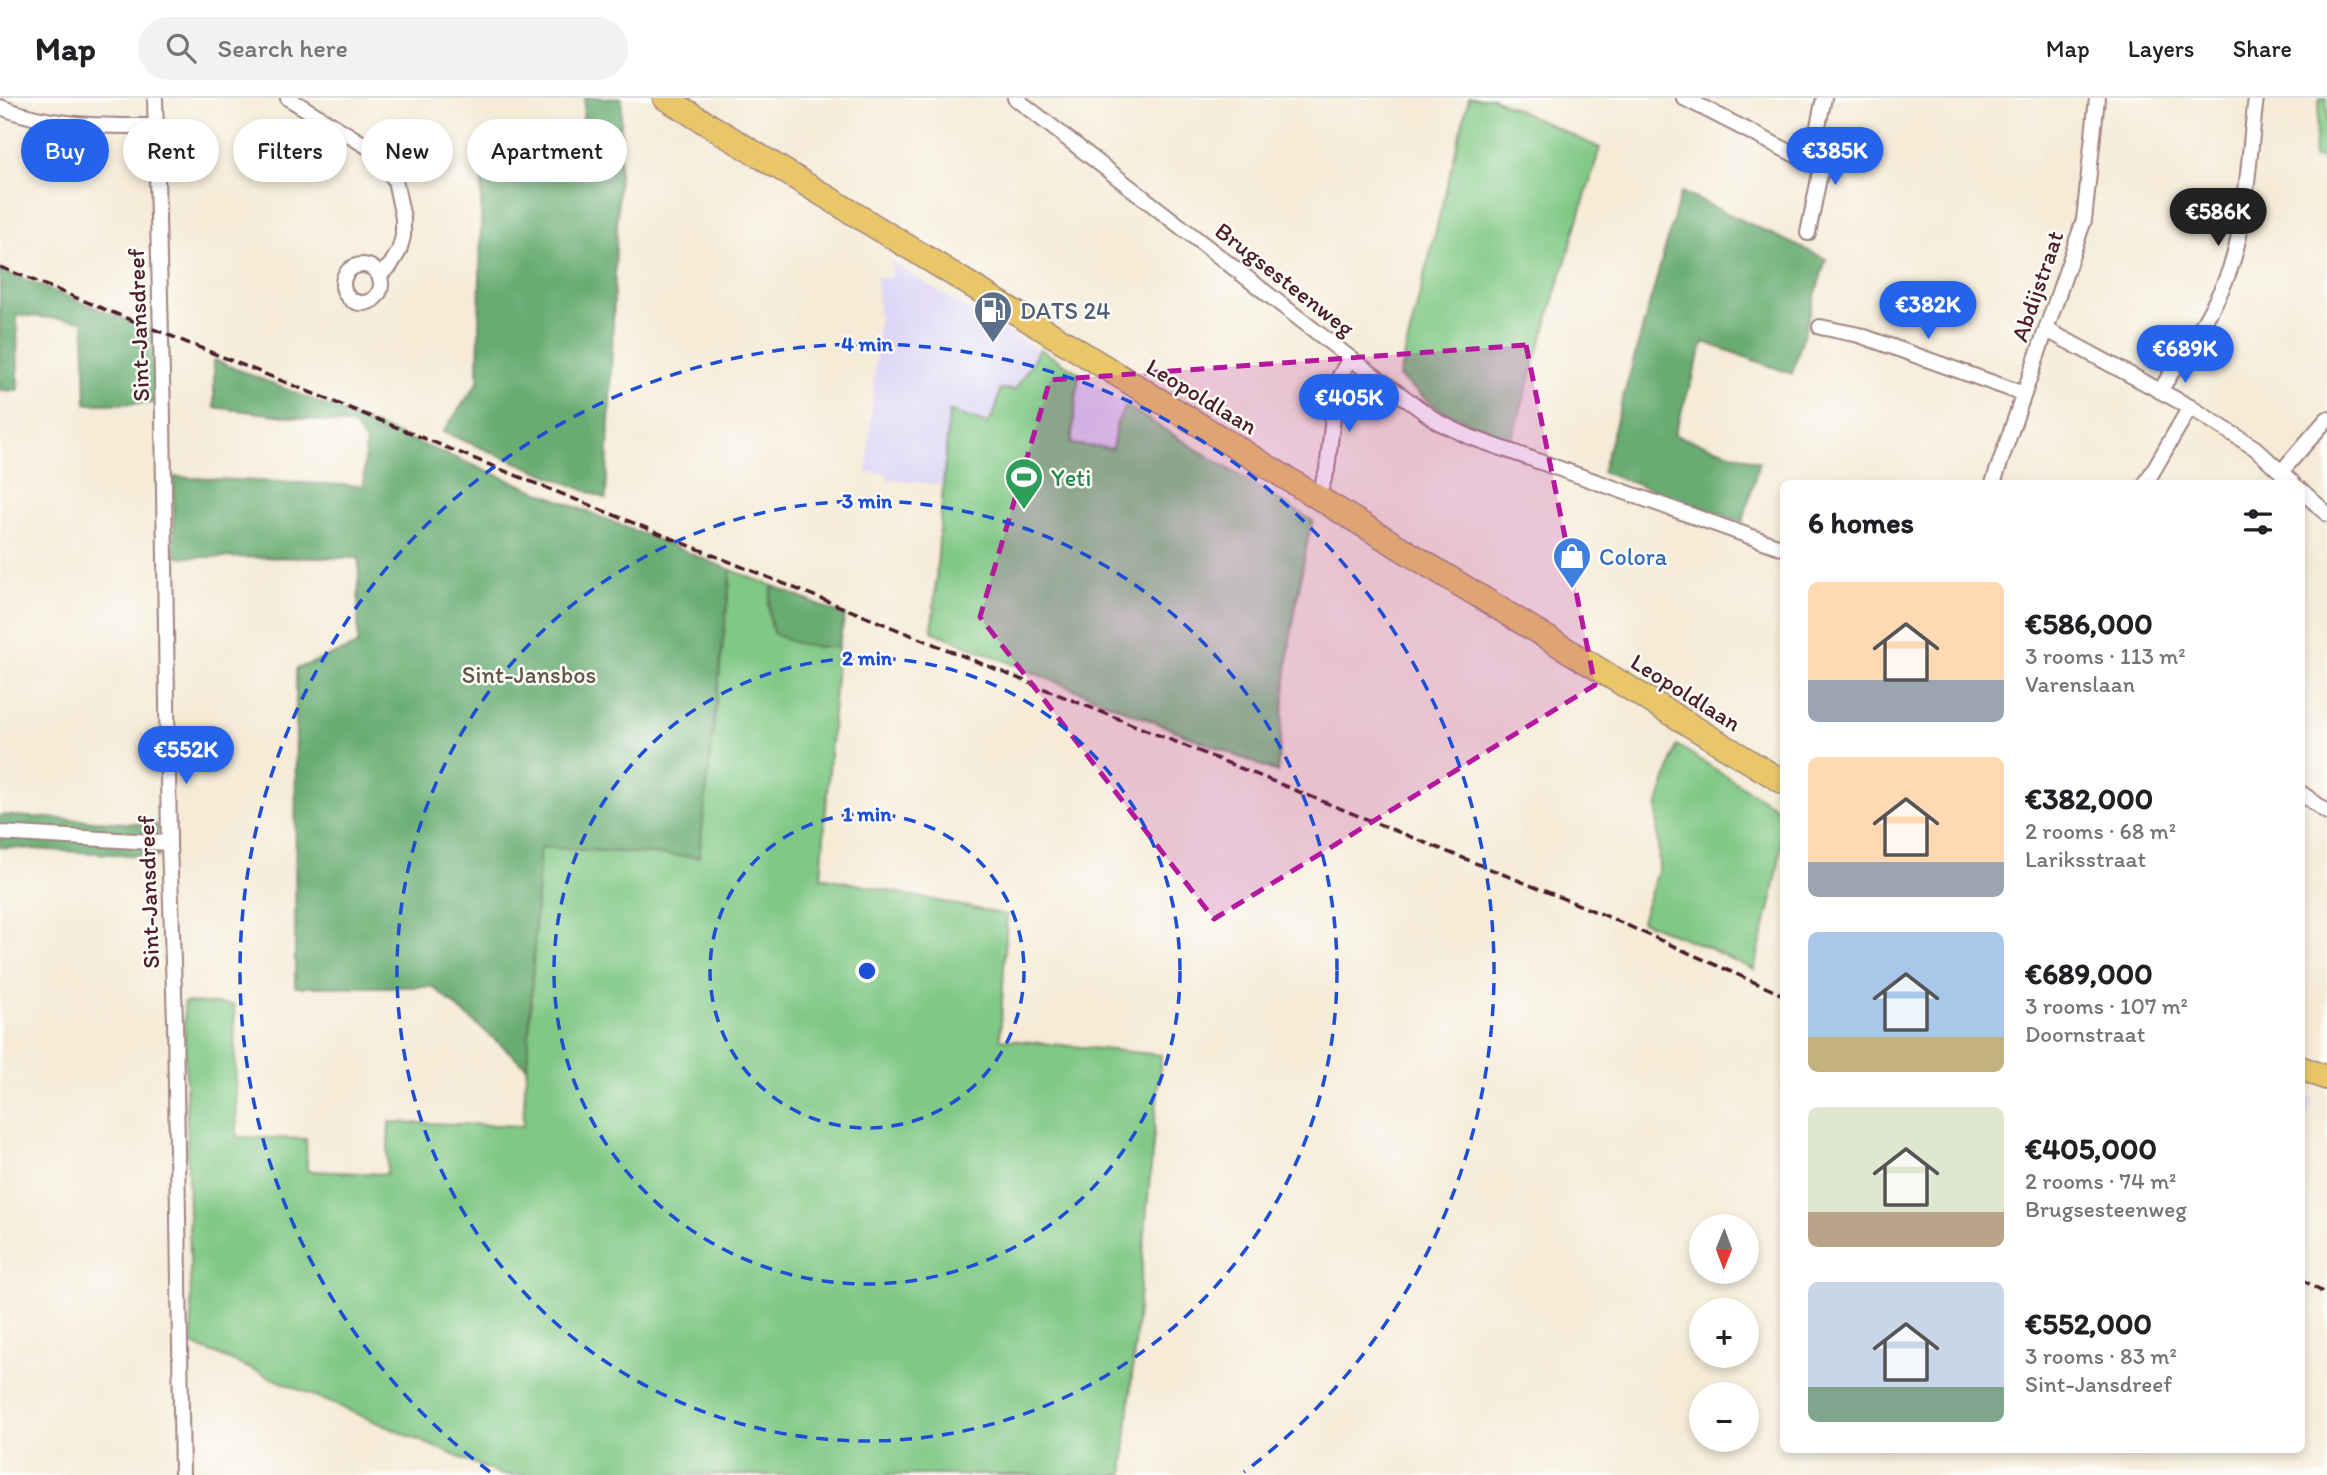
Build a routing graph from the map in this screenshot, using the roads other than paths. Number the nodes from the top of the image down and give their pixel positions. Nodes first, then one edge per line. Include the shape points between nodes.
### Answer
1 (155, 98) edge
2 (288, 98) edge
3 (665, 98) edge
4 (1017, 98) edge
5 (1684, 98) edge
6 (1824, 98) edge
7 (2097, 98) edge
8 (2256, 98) edge
9 (0, 107) edge
10 (156, 119) edge
11 (123, 126) edge
12 (1810, 163) junction
13 (157, 182) edge
14 (1808, 233) dead end
15 (379, 275) dead end
16 (1820, 327) dead end
17 (2047, 330) junction
18 (1350, 358) junction
19 (2160, 391) junction
20 (2024, 394) junction
21 (2190, 407) junction
22 (2327, 419) edge
23 (2281, 472) junction
24 (1994, 480) edge
25 (2148, 480) edge
26 (2290, 480) edge
27 (2305, 494) edge
28 (1318, 497) junction
29 (2327, 514) edge
30 (1780, 547) edge
31 (1780, 780) edge
32 (2305, 796) edge
33 (2327, 812) edge
34 (0, 833) edge
35 (169, 843) junction
36 (182, 1475) edge

1 - 10 street, Sint-Jansdreef
2 - 15 street via 373,150 395,180 403,236 390,266
3 - 28 main road, Leopoldlaan
4 - 18 street, Brugsesteenweg
5 - 12 street
6 - 12 street
7 - 17 street, Abdijstraat via 2084,220
8 - 19 street via 2242,216 2230,270 2199,331
9 - 11 street via 55,122
12 - 14 street via 1821,168
13 - 35 street, Sint-Jansdreef
16 - 20 street via 1859,335
17 - 19 street
17 - 20 street, Abdijstraat
18 - 28 street via 1337,381 1327,470
18 - 30 street, Brugsesteenweg via 1438,422 1470,437
19 - 21 street
20 - 24 street, Abdijstraat
21 - 23 street via 2255,448
21 - 25 street
22 - 23 street
23 - 26 street
27 - 29 street
28 - 31 main road, Leopoldlaan
32 - 33 street
34 - 35 street
35 - 36 street, Sint-Jansdreef

